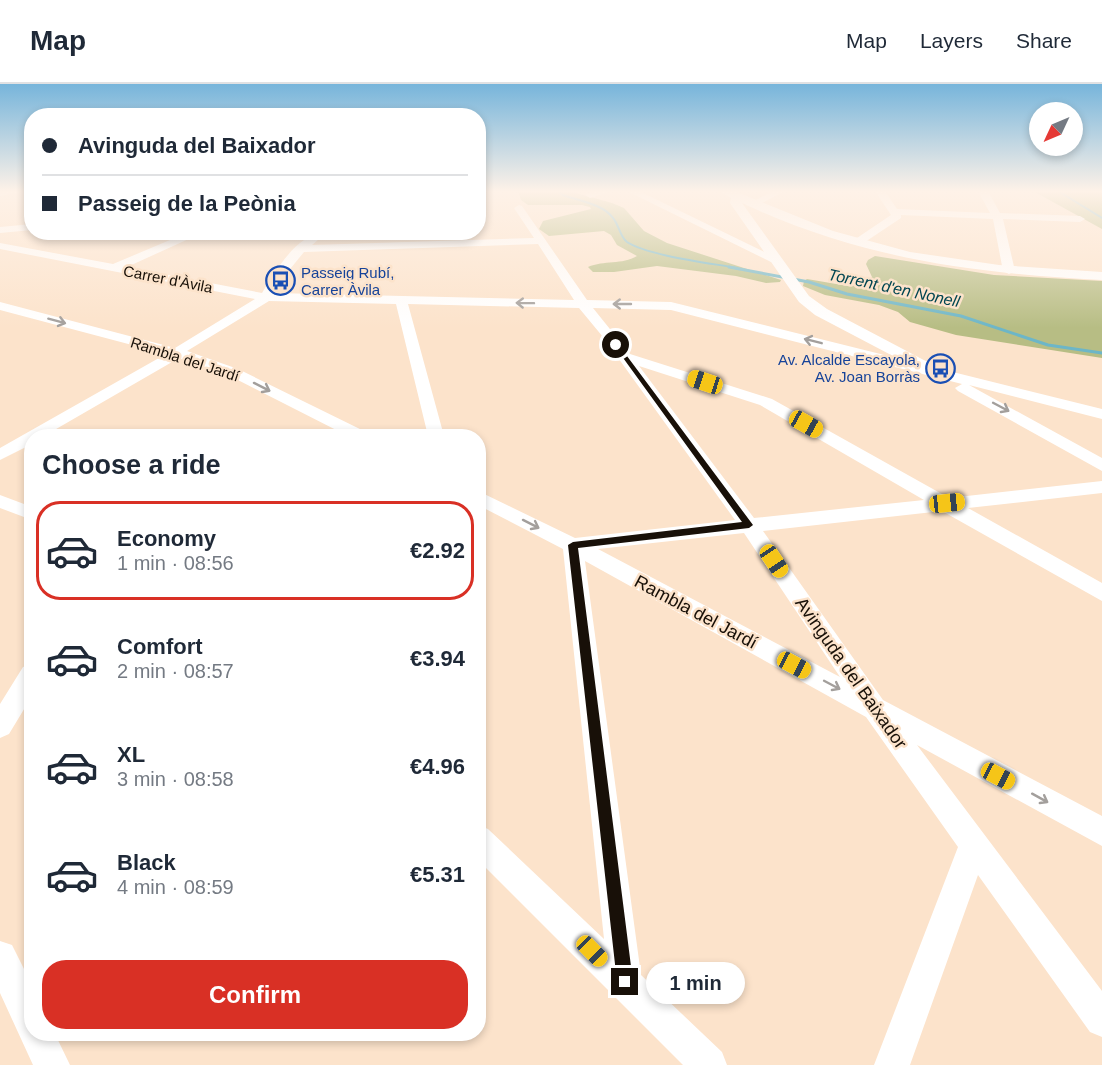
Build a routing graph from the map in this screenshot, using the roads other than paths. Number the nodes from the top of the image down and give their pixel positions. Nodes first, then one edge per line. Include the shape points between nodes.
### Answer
1 (539, 237) edge
2 (727, 237) edge
3 (759, 237) edge
4 (844, 237) edge
5 (866, 237) edge
6 (1004, 237) edge
7 (180, 240) edge
8 (312, 240) edge
9 (542, 241) junction
10 (858, 242) junction
11 (0, 246) edge
12 (301, 249) junction
13 (775, 260) junction
14 (112, 269) junction
15 (1009, 271) junction
16 (1102, 276) edge
17 (266, 297) junction
18 (401, 300) junction
19 (583, 304) junction
20 (0, 306) edge
21 (20, 311) junction
22 (0, 320) edge
23 (871, 348) junction
24 (178, 353) junction
25 (623, 356) junction
26 (931, 371) joint
27 (977, 388) junction
28 (1102, 414) edge
29 (46, 429) edge
30 (346, 429) edge
31 (434, 429) edge
32 (24, 442) edge
33 (0, 455) edge
34 (1102, 465) edge
35 (1102, 486) edge
36 (0, 501) edge
37 (486, 501) edge
38 (947, 503) junction
39 (24, 511) edge
40 (749, 525) junction
41 (573, 545) junction
42 (1102, 593) edge
43 (24, 682) edge
44 (7, 700) edge
45 (874, 708) junction
46 (0, 726) edge
47 (1102, 832) edge
48 (974, 844) junction
49 (486, 847) edge
50 (0, 957) edge
51 (625, 982) junction
52 (24, 1006) edge
53 (1102, 1020) edge
54 (40, 1041) edge
55 (52, 1065) edge
56 (709, 1065) edge
57 (892, 1065) edge

1 - 9 street, Avinguda del Baixador
2 - 13 street
3 - 13 street
4 - 10 street
5 - 10 street
6 - 15 street
7 - 14 street
8 - 12 street
9 - 12 street
9 - 19 street, Avinguda del Baixador
10 - 15 street via 936,261
11 - 14 street, Carrer d'Àvila
12 - 17 street
13 - 23 street via 804,299
14 - 17 street, Carrer d'Àvila
15 - 16 street
17 - 18 street, Carrer d'Àvila
17 - 24 street
19 -> 18 street, Carrer d'Àvila
18 - 31 street
23 -> 19 street, Carrer d'Àvila via 671,306
19 - 25 street, Avinguda del Baixador
20 - 21 street, Rambla del Jardí
21 - 22 street
21 -> 24 street, Rambla del Jardí
23 - 26 street
24 - 29 street
24 -> 30 street, Rambla del Jardí via 233,372
25 - 38 street via 766,402
25 - 40 street, Avinguda del Baixador
26 - 27 street
27 - 28 street
27 -> 34 street
32 - 33 street
35 - 38 street
36 - 39 street
37 -> 41 street, Rambla del Jardí
38 - 40 street
38 - 42 street
40 - 41 street
40 - 45 street, Avinguda del Baixador
41 -> 45 street, Rambla del Jardí
41 - 51 street
43 - 44 street
44 - 46 street
45 -> 47 street, Rambla del Jardí
45 - 48 street, Avinguda del Baixador
48 - 53 street, Avinguda del Baixador
48 - 57 street
49 - 51 street
50 - 52 street
51 - 56 street
54 - 55 street

